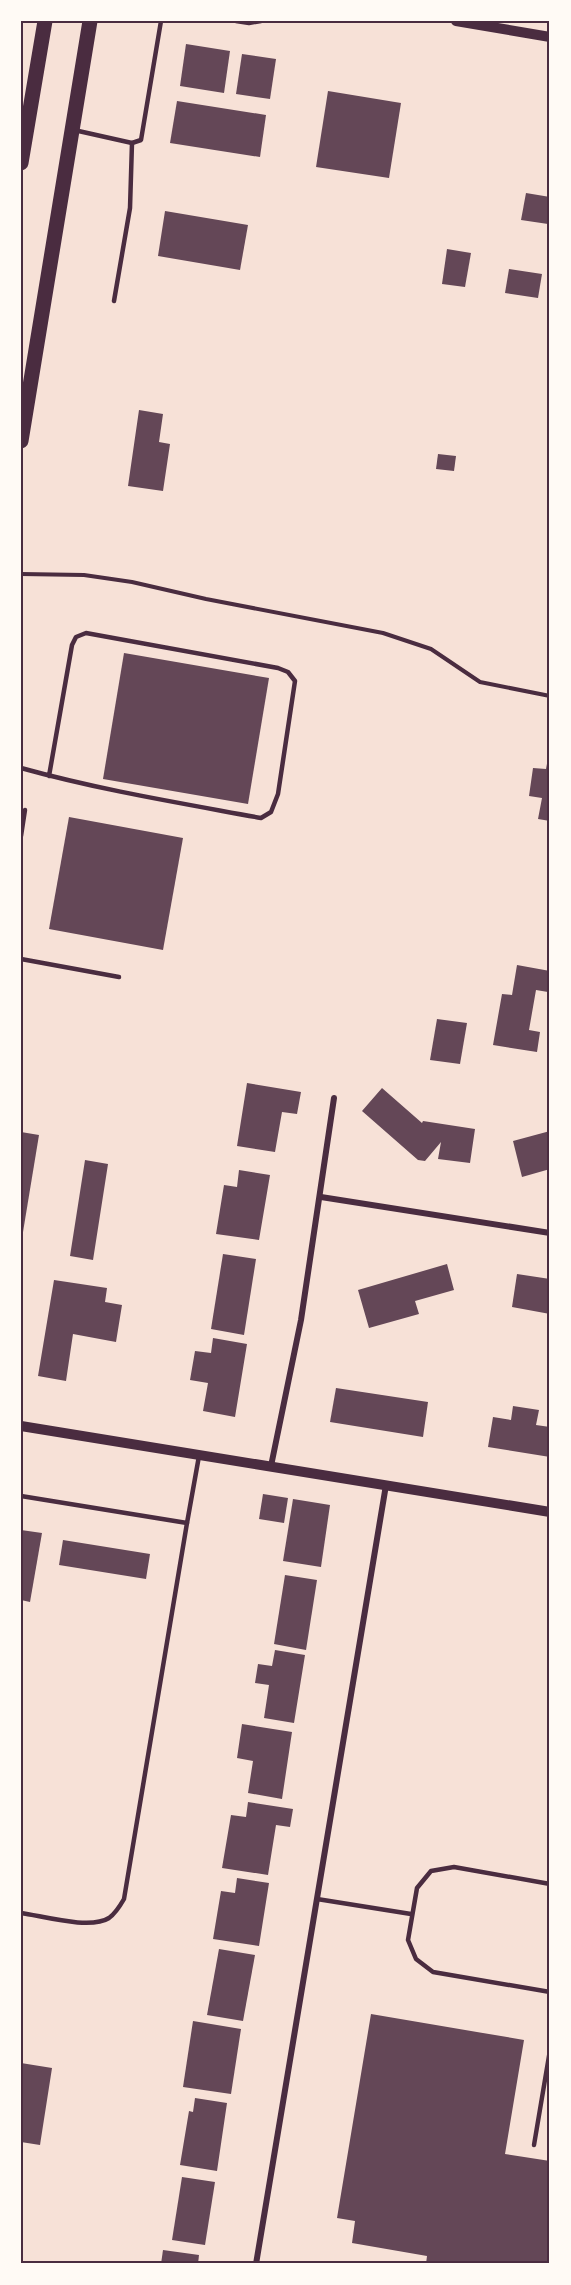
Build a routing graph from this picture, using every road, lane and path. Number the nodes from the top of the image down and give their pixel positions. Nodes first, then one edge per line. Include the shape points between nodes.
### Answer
1 (45, 21) edge
2 (90, 21) edge
3 (161, 21) edge
4 (236, 21) edge
5 (261, 21) edge
6 (456, 21) edge
7 (550, 37) edge
8 (71, 130) junction
9 (132, 143) junction
10 (21, 163) edge
11 (114, 301) dead end
12 (21, 441) edge
13 (21, 574) edge
14 (550, 696) edge
15 (21, 768) edge
16 (49, 776) junction
17 (25, 810) dead end
18 (21, 836) edge
19 (21, 959) edge
20 (119, 977) dead end
21 (334, 1098) dead end
22 (321, 1197) junction
23 (550, 1233) edge
24 (21, 1426) edge
25 (199, 1455) junction
26 (271, 1466) junction
27 (386, 1485) junction
28 (21, 1496) edge
29 (550, 1512) edge
30 (187, 1523) junction
31 (550, 1884) edge
32 (317, 1899) junction
33 (21, 1913) edge
34 (411, 1914) junction
35 (550, 1992) edge
36 (550, 2050) edge
37 (534, 2145) dead end
38 (256, 2264) edge

1 - 10 main road
2 - 8 main road
3 - 9 lane via 141,140
4 - 5 lane
6 - 7 street
8 - 9 lane
8 - 12 main road
9 - 11 lane via 130,208
13 - 14 path via 84,574 383,633 431,650 480,682
15 - 16 lane
16 - 16 lane via 109,791 261,818 271,812 278,794 295,681 278,668 86,633 76,637 72,645
17 - 18 lane
19 - 20 lane
21 - 22 street
22 - 23 street
22 - 26 street via 302,1320
24 - 25 street
25 - 26 street
25 - 30 lane
26 - 27 street
27 - 29 street
27 - 32 street
28 - 30 lane
30 - 33 lane via 124,1899 117,1911 99,1922
31 - 34 lane via 454,1867 431,1871 417,1888
32 - 34 lane
32 - 38 street
34 - 35 lane via 408,1940 416,1959 433,1972
36 - 37 lane

